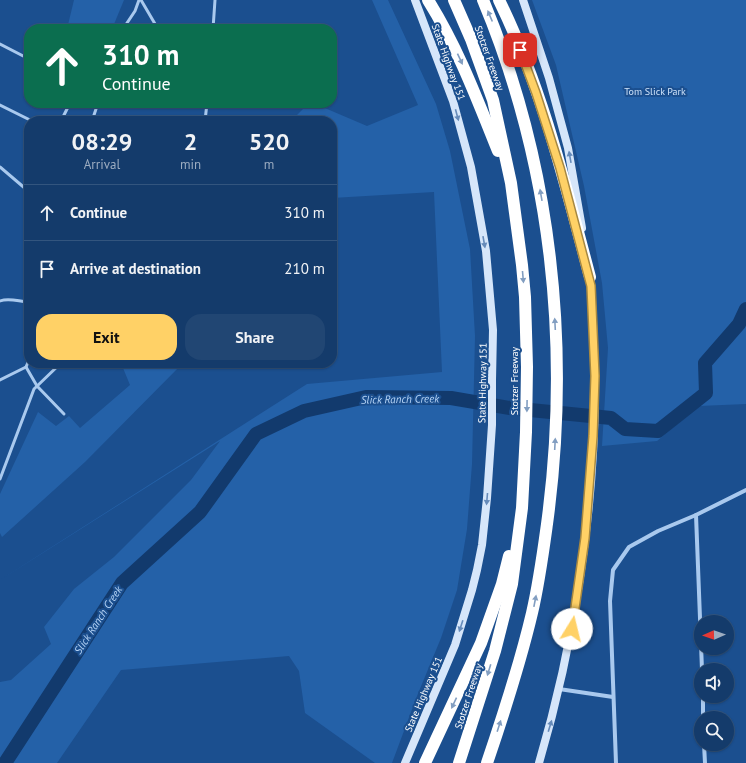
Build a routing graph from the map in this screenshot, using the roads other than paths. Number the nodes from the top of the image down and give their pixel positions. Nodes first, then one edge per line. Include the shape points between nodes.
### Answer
1 (140, 0) edge
2 (215, 0) edge
3 (415, 0) edge
4 (428, 0) edge
5 (454, 0) edge
6 (483, 0) edge
7 (499, 0) edge
8 (523, 0) edge
9 (126, 24) edge
10 (155, 24) edge
11 (213, 24) edge
12 (0, 44) edge
13 (24, 56) edge
14 (0, 105) edge
15 (24, 117) edge
16 (0, 167) edge
17 (510, 183) junction
18 (24, 187) edge
19 (590, 277) junction
20 (0, 301) edge
21 (24, 302) edge
22 (26, 368) joint
23 (56, 368) edge
24 (0, 380) edge
25 (37, 386) junction
26 (64, 414) dead end
27 (0, 479) edge
28 (746, 490) edge
29 (522, 508) junction
30 (696, 515) junction
31 (702, 663) edge
32 (559, 689) junction
33 (613, 697) junction
34 (704, 751) edge
35 (405, 763) edge
36 (425, 763) edge
37 (459, 763) edge
38 (487, 763) edge
39 (539, 763) edge
40 (616, 763) edge
41 (705, 763) edge

1 - 9 lane
1 - 10 lane
2 - 11 lane
3 -> 35 main road, State Highway 151 via 453,101 471,167 486,251 493,330 492,425 482,545 472,590 455,645
4 -> 17 highway via 443,24 465,70
5 - 17 highway, Stotzer Freeway via 493,100
38 -> 6 highway, Stotzer Freeway via 517,672 541,568 553,483 558,363 552,272 538,176 514,84
7 - 19 highway via 526,63 549,131
19 -> 8 main road via 568,148 549,78
12 - 13 lane
14 - 15 lane
16 - 18 lane
17 -> 29 highway, Stotzer Freeway via 525,297 527,367
19 - 32 main road via 595,413 591,469 585,538 572,629
20 - 21 lane via 11,299
22 - 24 lane
22 - 25 lane
23 - 25 lane
25 - 26 lane
25 - 27 lane via 26,408
28 - 30 street
29 -> 36 highway via 502,584 481,643
29 -> 37 highway, Stotzer Freeway via 512,584 495,651
30 - 31 street
30 - 33 street via 629,547 613,570 610,601
32 - 33 street
39 -> 32 main road
33 - 40 street
34 - 41 street

